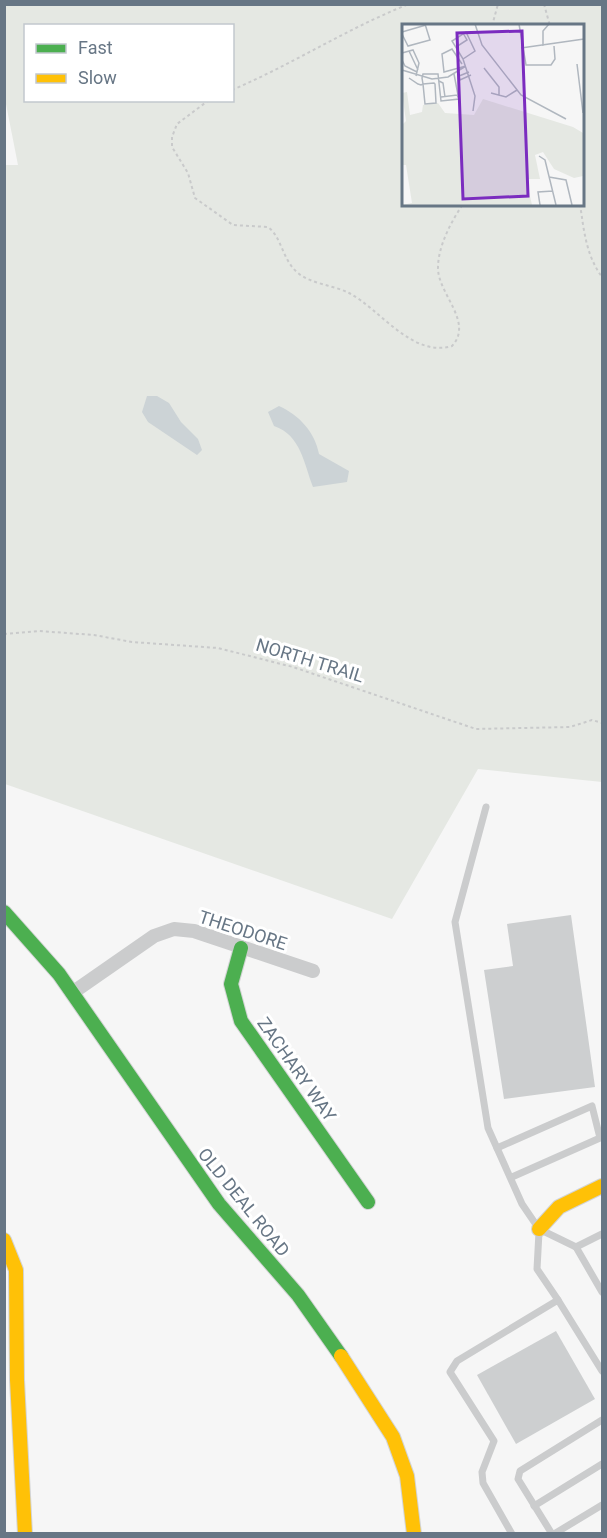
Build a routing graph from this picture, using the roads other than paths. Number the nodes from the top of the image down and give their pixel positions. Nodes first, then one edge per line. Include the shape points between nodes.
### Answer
1 (486, 807) dead end
2 (4, 912) edge
3 (241, 948) junction
4 (313, 972) dead end
5 (72, 993) junction
6 (497, 1148) junction
7 (512, 1177) junction
8 (603, 1186) edge
9 (368, 1202) dead end
10 (539, 1229) junction
11 (603, 1234) edge
12 (4, 1240) edge
13 (576, 1247) junction
14 (603, 1292) edge
15 (558, 1300) junction
16 (603, 1371) edge
17 (11, 1380) edge
18 (603, 1420) edge
19 (603, 1464) edge
20 (603, 1505) edge
21 (534, 1506) junction
22 (25, 1533) edge
23 (414, 1533) edge
24 (512, 1533) edge
25 (553, 1533) edge

1 - 6 lane via 455,922 488,1128
2 - 5 street, OLD DEAL ROAD
3 - 4 street, THEODORE
3 - 5 street, THEODORE via 194,931 174,929 154,936
3 - 9 street, ZACHARY WAY via 232,968 231,996 241,1021
5 - 23 street, OLD DEAL ROAD via 192,1168 298,1295 379,1413 407,1476
6 - 7 lane
6 - 7 lane via 592,1106 600,1138
7 - 10 lane via 522,1204
8 - 10 street via 559,1208
10 - 13 lane
10 - 15 lane via 537,1269
11 - 13 lane
12 - 17 street via 16,1270
13 - 14 lane
15 - 16 lane
15 - 24 lane via 457,1361 450,1372 494,1441 482,1472 483,1483
17 - 22 street
18 - 21 lane via 520,1471 518,1479
19 - 21 lane
20 - 25 lane
21 - 25 lane

